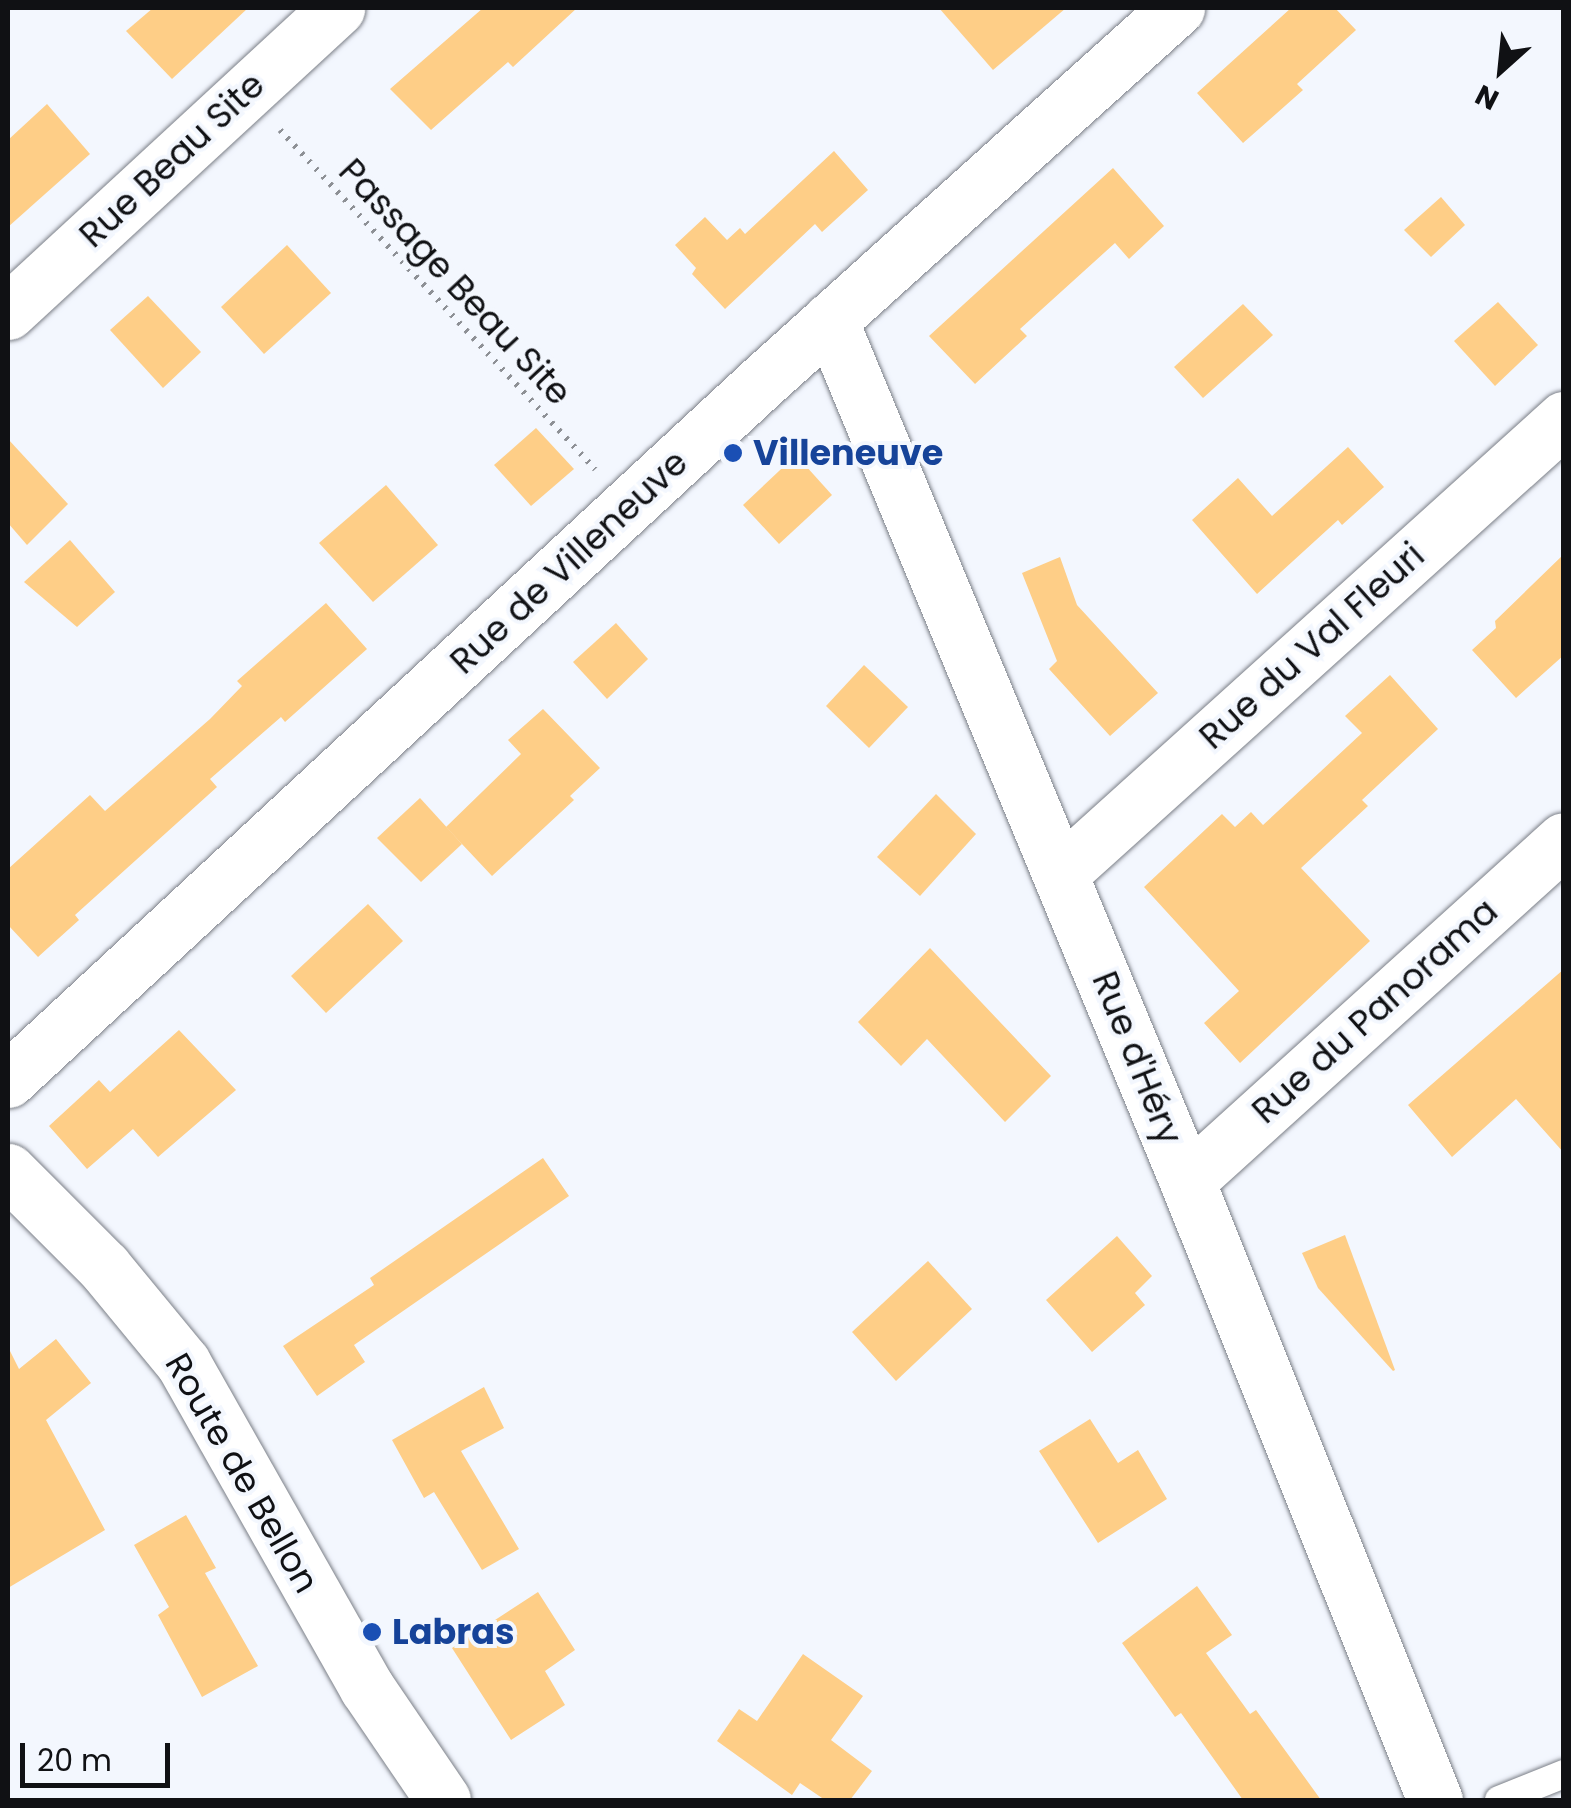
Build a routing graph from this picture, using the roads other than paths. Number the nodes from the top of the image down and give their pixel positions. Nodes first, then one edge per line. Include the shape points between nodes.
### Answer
1 (337, 8) edge
2 (1178, 8) edge
3 (8, 312) edge
4 (830, 320) junction
5 (1564, 418) edge
6 (1564, 840) edge
7 (1061, 874) junction
8 (8, 1080) edge
9 (8, 1171) edge
10 (1188, 1181) junction
11 (1564, 1774) edge
12 (443, 1800) edge
13 (1435, 1800) edge
14 (1499, 1800) edge

1 - 3 street, Rue Beau Site
2 - 4 street, Rue de Villeneuve
4 - 7 street, Rue d'Héry
4 - 8 street, Rue de Villeneuve
5 - 7 street, Rue du Val Fleuri
6 - 10 street, Rue du Panorama
7 - 10 street, Rue d'Héry
9 - 12 street, Route de Bellon via 104,1267 183,1363 366,1688
10 - 13 street, Rue d'Héry
11 - 14 lane

